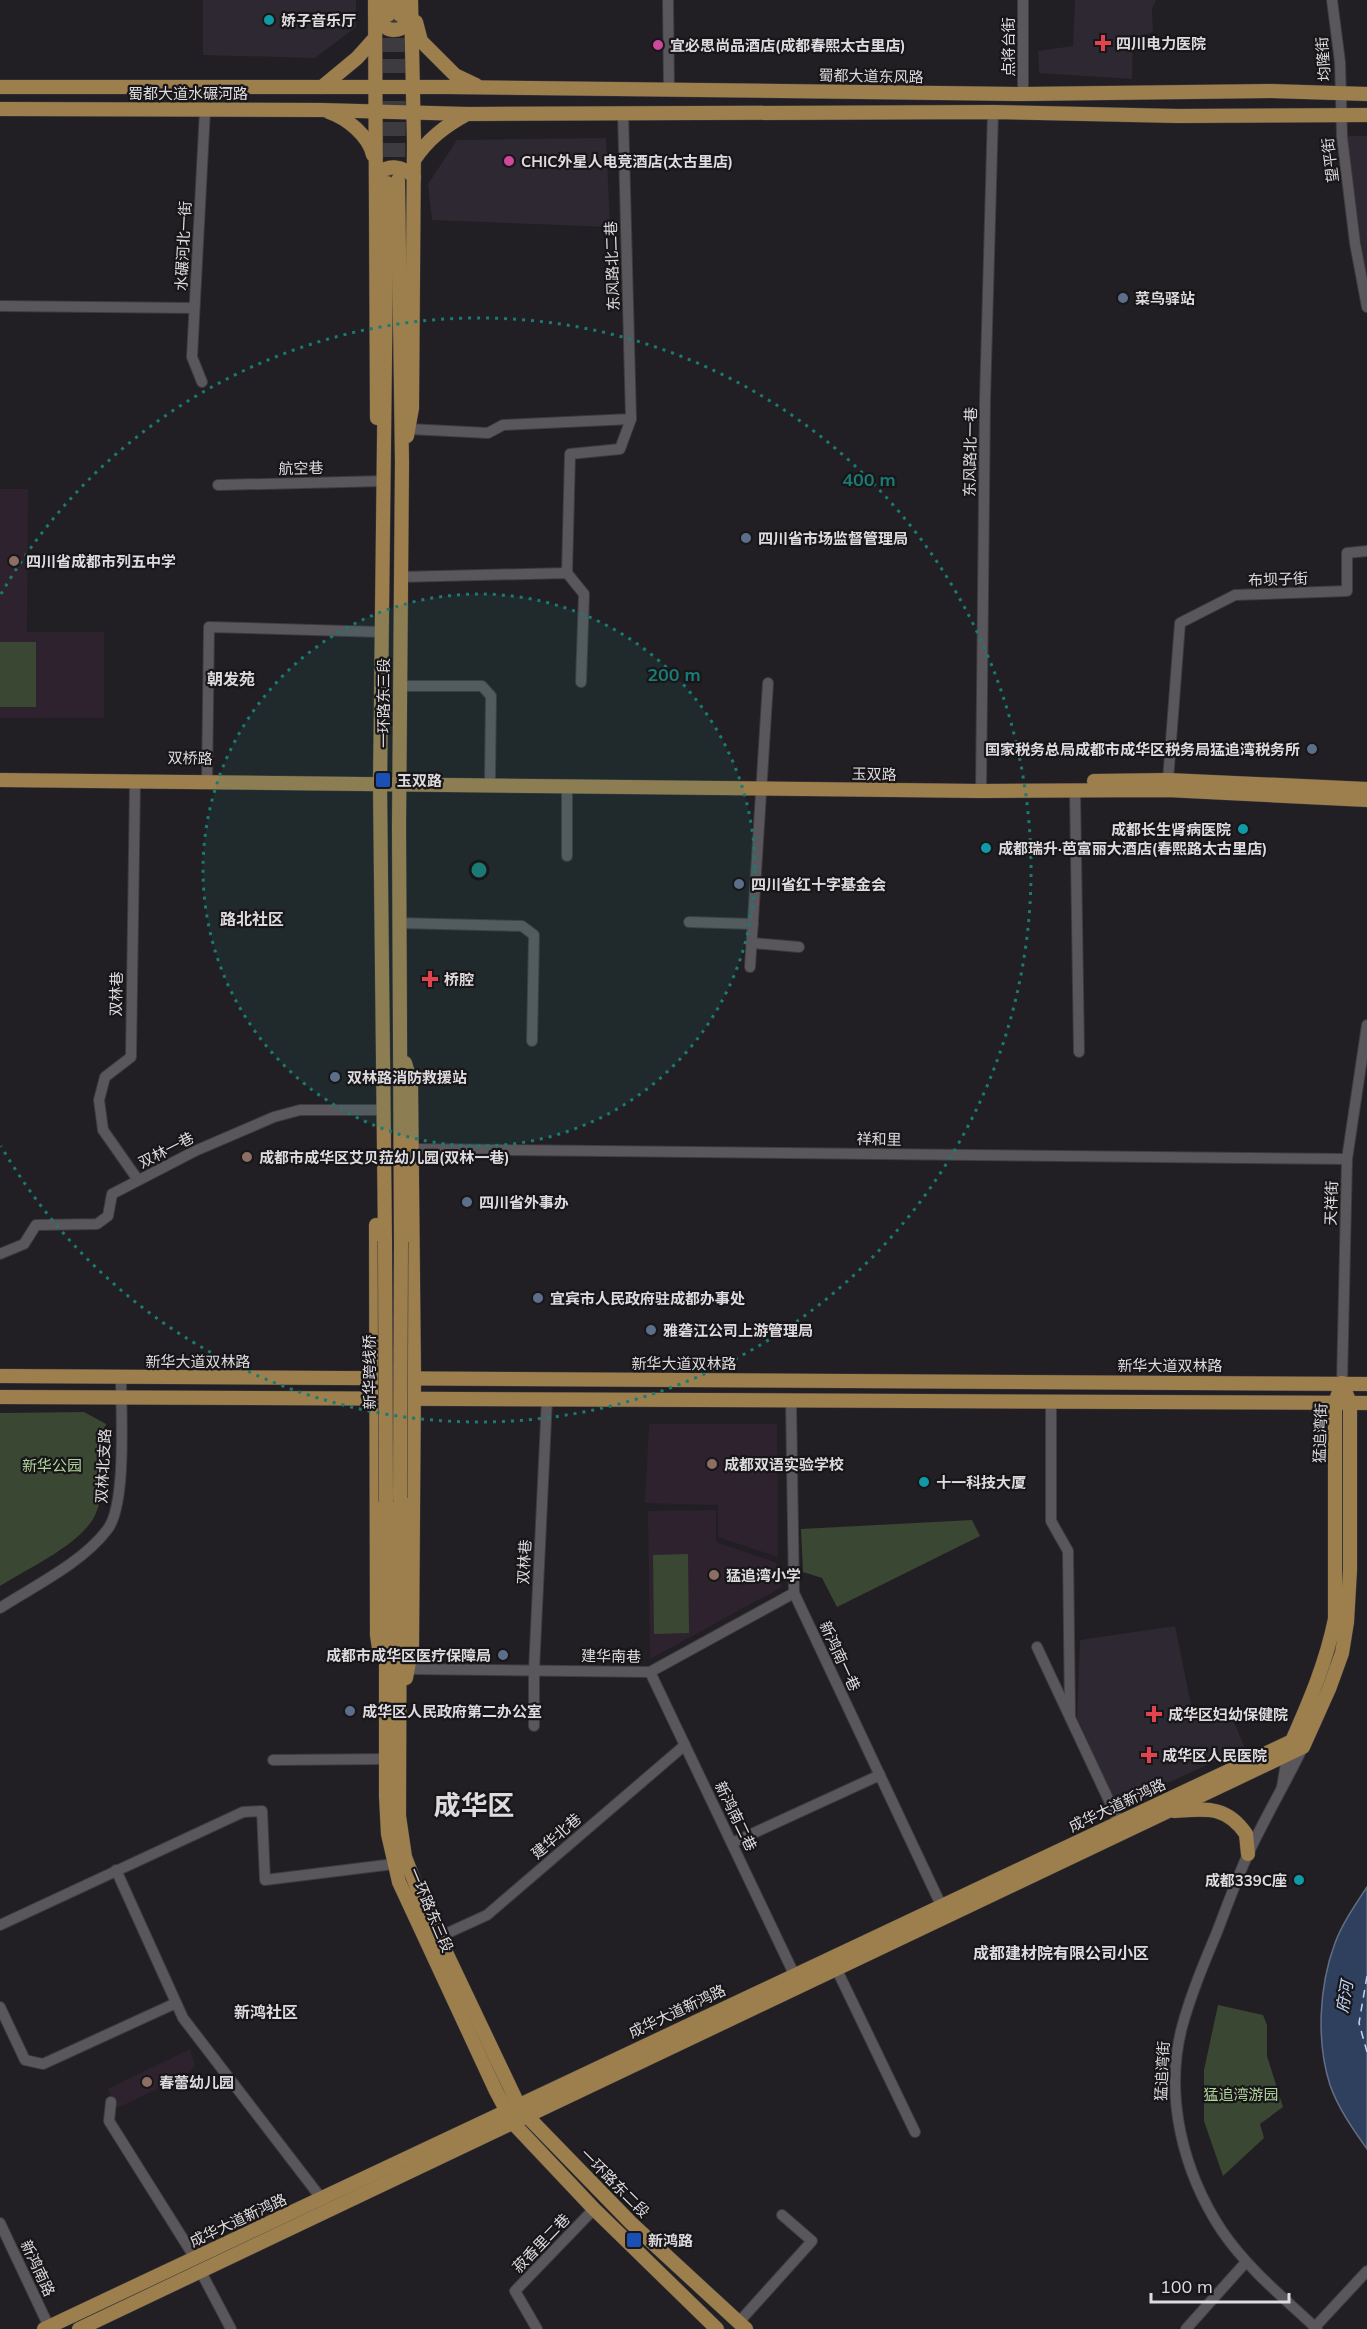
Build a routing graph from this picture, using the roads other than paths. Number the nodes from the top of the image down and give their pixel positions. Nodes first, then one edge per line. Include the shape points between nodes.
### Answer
1 (388, 0) edge
2 (668, 0) edge
3 (1023, 0) edge
4 (1332, 0) edge
5 (396, 8) edge
6 (375, 38) junction
7 (0, 87) edge
8 (322, 87) junction
9 (412, 87) junction
10 (376, 88) junction
11 (490, 88) junction
12 (669, 89) junction
13 (1340, 93) junction
14 (1023, 94) junction
15 (1367, 94) edge
16 (0, 109) edge
17 (205, 110) junction
18 (321, 110) junction
19 (376, 111) junction
20 (413, 111) junction
21 (623, 112) junction
22 (993, 112) junction
23 (467, 114) junction
24 (1340, 115) junction
25 (1367, 115) edge
26 (414, 160) junction
27 (384, 177) junction
28 (414, 177) junction
29 (0, 306) edge
30 (1367, 307) edge
31 (194, 308) junction
32 (202, 382) dead end
33 (631, 419) junction
34 (409, 429) junction
35 (402, 462) junction
36 (384, 481) junction
37 (218, 485) dead end
38 (1367, 551) edge
39 (567, 573) junction
40 (400, 577) junction
41 (381, 632) junction
42 (581, 682) dead end
43 (768, 683) dead end
44 (400, 686) junction
45 (0, 771) edge
46 (490, 777) junction
47 (207, 779) junction
48 (0, 780) edge
49 (380, 780) junction
50 (1167, 780) junction
51 (399, 781) junction
52 (135, 783) junction
53 (763, 784) junction
54 (567, 787) junction
55 (982, 787) junction
56 (1367, 789) edge
57 (1075, 790) junction
58 (1367, 800) edge
59 (567, 856) dead end
60 (688, 922) dead end
61 (399, 923) junction
62 (753, 924) junction
63 (752, 943) junction
64 (799, 947) dead end
65 (750, 967) dead end
66 (1367, 1025) edge
67 (532, 1041) dead end
68 (1079, 1052) dead end
69 (384, 1053) junction
70 (401, 1053) junction
71 (376, 1110) junction
72 (412, 1149) junction
73 (1347, 1159) junction
74 (138, 1180) junction
75 (0, 1254) edge
76 (0, 1376) edge
77 (121, 1377) junction
78 (376, 1378) junction
79 (414, 1378) junction
80 (1342, 1383) junction
81 (1367, 1384) edge
82 (0, 1396) edge
83 (121, 1397) junction
84 (376, 1398) junction
85 (414, 1399) junction
86 (547, 1399) junction
87 (791, 1400) junction
88 (1051, 1401) junction
89 (1335, 1403) junction
90 (1350, 1403) junction
91 (1367, 1403) edge
92 (393, 1500) junction
93 (794, 1593) junction
94 (0, 1608) edge
95 (1037, 1647) dead end
96 (408, 1670) junction
97 (534, 1670) junction
98 (650, 1672) junction
99 (394, 1709) junction
100 (1070, 1717) junction
101 (534, 1726) dead end
102 (1298, 1744) junction
103 (685, 1745) junction
104 (1287, 1754) junction
105 (387, 1759) junction
106 (273, 1760) dead end
107 (879, 1775) junction
108 (1282, 1786) junction
109 (1166, 1811) junction
110 (1119, 1822) junction
111 (732, 1843) junction
112 (1248, 1854) junction
113 (393, 1864) junction
114 (116, 1870) junction
115 (941, 1905) junction
116 (0, 1925) edge
117 (439, 1937) junction
118 (836, 1968) junction
119 (794, 1974) junction
120 (176, 2003) junction
121 (0, 2007) edge
122 (111, 2102) dead end
123 (512, 2112) junction
124 (526, 2116) junction
125 (915, 2132) dead end
126 (321, 2198) junction
127 (594, 2209) junction
128 (782, 2215) dead end
129 (0, 2223) edge
130 (195, 2258) junction
131 (1246, 2262) junction
132 (1367, 2271) edge
133 (201, 2272) junction
134 (742, 2326) edge
135 (48, 2328) edge
136 (1316, 2328) edge
137 (80, 2329) edge
138 (231, 2329) edge
139 (537, 2329) edge
140 (717, 2329) edge
141 (1186, 2329) edge

1 - 5 main road
2 - 12 street
3 - 14 street, 点将台街
4 - 13 street, 均隆街
5 - 6 main road
5 - 9 main road
5 - 11 main road via 421,41 455,75
6 - 8 main road
6 - 10 main road
7 - 8 main road, 蜀都大道水碾河路
8 - 10 main road, 蜀都大道水碾河路
9 - 10 main road, 蜀都大道东风路
9 - 11 main road, 蜀都大道东风路
9 - 20 main road
10 - 19 main road
11 - 12 main road, 蜀都大道东风路
12 - 14 main road, 蜀都大道东风路
13 - 14 main road, 蜀都大道东风路
13 - 15 main road, 蜀都大道东风路
13 - 24 street, 均隆街
16 - 17 main road, 蜀都大道水碾河路
17 - 18 main road, 蜀都大道水碾河路
17 - 31 street, 水碾河北一街
18 - 19 main road, 蜀都大道水碾河路
18 - 27 main road via 338,115 361,133
19 - 20 main road
19 - 27 main road
20 - 23 main road
20 - 26 main road
21 - 22 main road
21 - 23 main road
21 - 33 street, 东风路北二巷
22 - 24 main road
22 - 55 street, 东风路北一巷 via 985,400
23 - 26 main road via 438,131
24 - 25 main road
24 - 30 street, 望平街
26 - 28 main road
27 - 28 main road via 382,169 402,167
27 - 35 main road
27 - 36 main road, 一环路东三段
28 - 34 main road
29 - 31 street
31 - 32 street, 水碾河北一街 via 192,357
33 - 34 street via 503,425 488,432
33 - 39 street, 东风路北二巷 via 620,449 570,454
34 - 35 main road
35 - 40 main road, 一环路东三段
36 - 37 street, 航空巷
36 - 41 main road, 一环路东三段
38 - 50 street, 布坝子街 via 1347,553 1347,591 1235,595 1180,623
39 - 40 street
39 - 42 street via 584,594
40 - 44 main road, 一环路东三段
41 - 47 street via 209,627
41 - 49 main road, 一环路东三段
43 - 53 street
44 - 46 street via 482,686 491,696
44 - 51 main road, 一环路东三段
45 - 47 main road, 双桥路
46 - 51 main road, 玉双路
46 - 53 main road, 玉双路
47 - 49 main road, 双桥路
47 - 52 main road, 双桥路
48 - 52 main road, 双桥路
49 - 51 main road, 玉双路
49 - 69 main road, 一环路东三段
50 - 55 main road, 玉双路
50 - 56 main road, 玉双路
51 - 54 main road, 玉双路
51 - 61 main road, 一环路东三段
52 - 74 street, 双林巷 via 130,1057 105,1077 99,1100 103,1130
53 - 54 main road, 玉双路
53 - 55 main road, 玉双路
53 - 62 street
54 - 59 street
55 - 57 main road, 玉双路
57 - 58 main road, 玉双路 via 1167,790
57 - 68 street
60 - 62 street
61 - 67 street via 522,926 534,935
61 - 70 main road, 一环路东三段
62 - 63 street
63 - 64 street
63 - 65 street
66 - 73 street, 天祥街
69 - 71 main road
69 - 92 main road, 新华跨线桥, bridge
70 - 72 main road via 411,1083
70 - 92 main road, 新华跨线桥, bridge via 401,1242
71 - 74 street, 双林一巷 via 300,1110 274,1117
71 - 78 main road
72 - 73 street, 祥和里
72 - 79 main road
73 - 80 street, 天祥街
74 - 75 street, 双林一巷 via 112,1194 108,1216 97,1224 36,1225 24,1244
76 - 77 main road, 新华大道双林路
77 - 78 main road, 新华大道双林路
77 - 83 street, 双林北支路
78 - 79 main road, 新华大道双林路
78 - 84 main road
79 - 80 main road, 新华大道双林路
79 - 85 main road
80 - 81 main road, 新华大道双林路
80 - 89 main road, 猛追湾街
80 - 90 main road, 猛追湾街
82 - 83 main road
83 - 84 main road
83 - 94 street, 双林北支路 via 118,1503 108,1529 80,1556
84 - 85 main road
84 - 99 main road via 377,1635
85 - 86 main road
85 - 96 main road via 413,1636
86 - 87 main road
86 - 97 street, 双林巷
87 - 88 main road
87 - 93 street, 新鸿南一巷
88 - 89 main road
88 - 100 street via 1051,1521 1068,1551
89 - 90 main road
89 - 102 main road, 猛追湾街 via 1335,1619
90 - 91 main road
90 - 102 main road, 猛追湾街 via 1347,1622 1335,1671
92 - 99 main road
93 - 98 street, 建华南巷
93 - 107 street, 新鸿南一巷
95 - 100 street
96 - 97 street, 建华南巷
96 - 99 main road
97 - 98 street, 建华南巷
97 - 101 street, 双林巷
98 - 103 street, 新鸿南二巷
99 - 105 main road, 一环路东三段
99 - 117 main road, 一环路东三段 via 400,1832 412,1878
100 - 110 street
102 - 104 main road, 成华大道新鸿路
102 - 108 street, 猛追湾街
102 - 110 main road, 成华大道新鸿路
103 - 111 street, 新鸿南二巷
103 - 117 street, 建华北巷 via 487,1915
104 - 108 street, 猛追湾街
104 - 109 main road, 成华大道新鸿路
105 - 106 street
105 - 113 main road, 一环路东三段 via 386,1816
107 - 111 street
107 - 115 street, 新鸿南一巷
108 - 112 street, 猛追湾街
109 - 112 main road via 1210,1808 1223,1813 1246,1834
109 - 118 main road, 成华大道新鸿路
110 - 115 main road, 成华大道新鸿路
111 - 119 street, 新鸿南二巷
112 - 131 street, 猛追湾街 via 1194,1987 1182,2028 1176,2098 1182,2140 1192,2172 1217,2222
113 - 114 street via 265,1880 262,1811 243,1812
113 - 123 main road, 一环路东三段 via 412,1912
114 - 116 street
114 - 120 street
115 - 119 main road, 成华大道新鸿路
117 - 123 main road, 一环路东三段
118 - 124 main road, 成华大道新鸿路
118 - 125 street
119 - 123 main road, 成华大道新鸿路
120 - 121 street via 44,2064 25,2060
120 - 126 street via 183,2018
122 - 130 street via 109,2121
123 - 124 main road, 成华大道新鸿路
123 - 126 main road, 成华大道新鸿路
123 - 127 main road
123 - 133 main road, 成华大道新鸿路
124 - 134 main road, 一环路东二段 via 631,2223
126 - 130 main road, 成华大道新鸿路
127 - 139 street, 菽香里二巷 via 515,2291
127 - 140 main road
128 - 134 street via 812,2241
129 - 135 street, 新鸿南路
130 - 135 main road, 成华大道新鸿路
131 - 136 street, 猛追湾街
131 - 141 street
132 - 136 street
133 - 137 main road, 成华大道新鸿路
133 - 138 street

